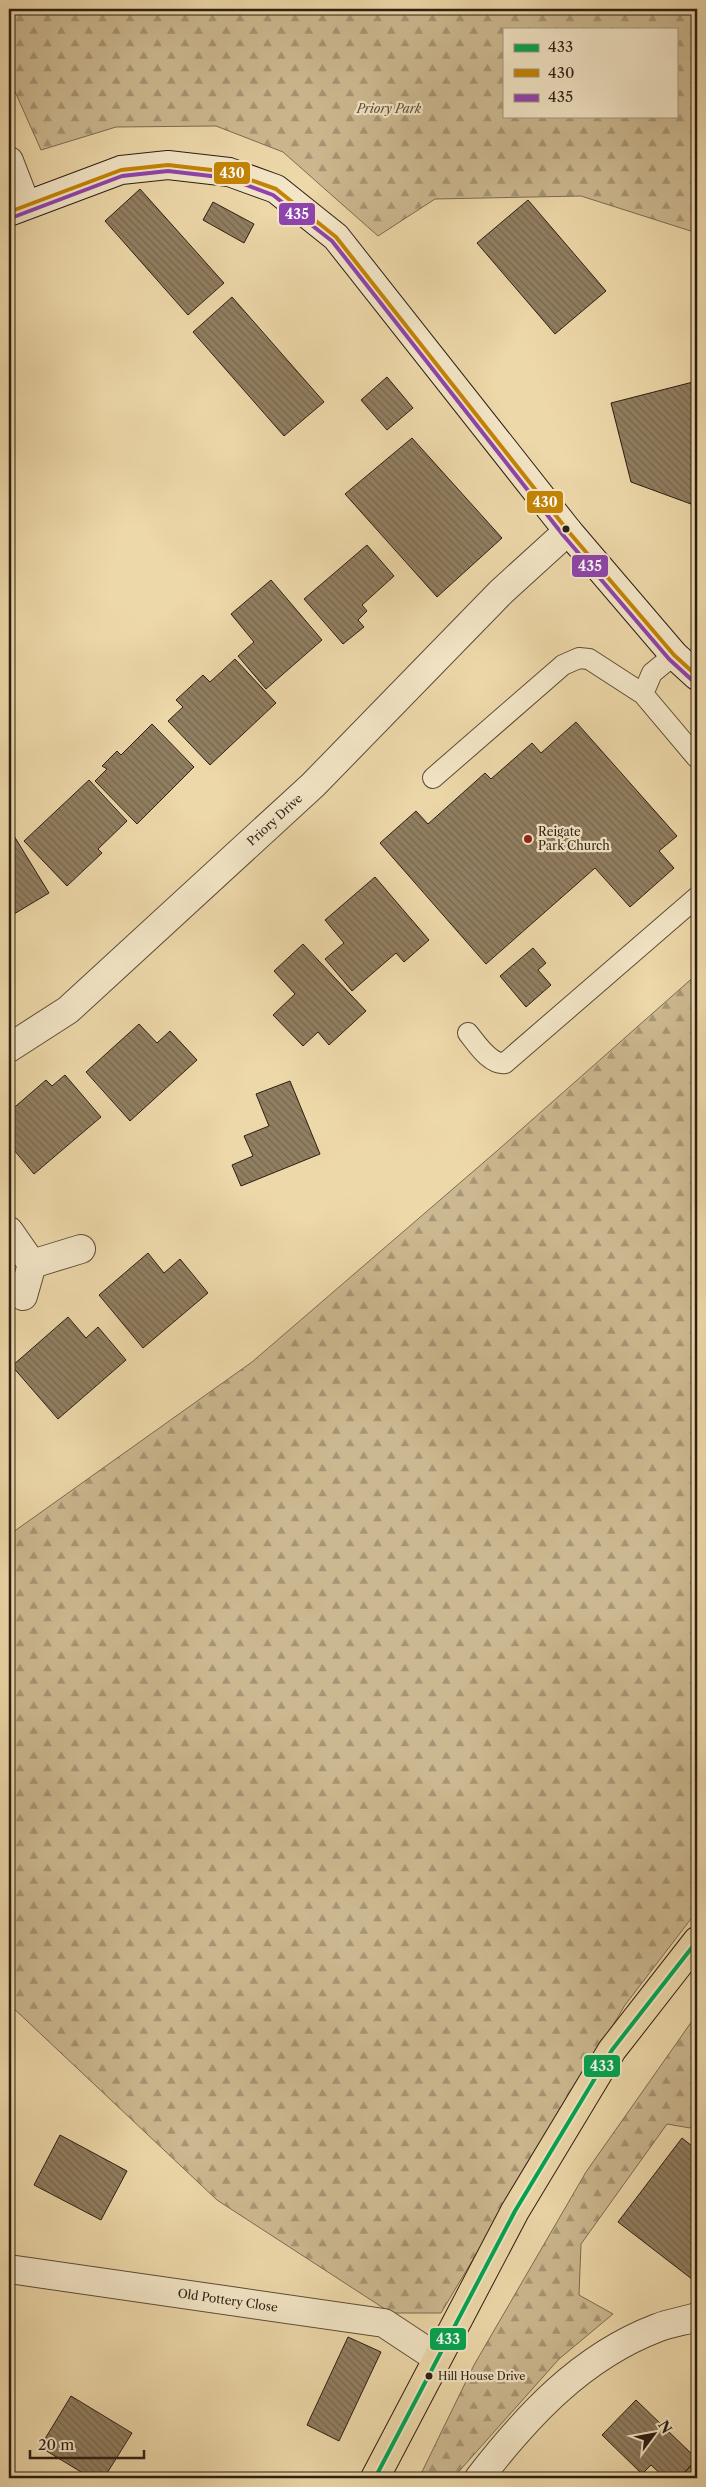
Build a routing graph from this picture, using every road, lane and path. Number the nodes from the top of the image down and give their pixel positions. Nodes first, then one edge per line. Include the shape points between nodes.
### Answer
1 (9, 161) edge
2 (18, 209) edge
3 (568, 531) junction
4 (674, 655) junction
5 (697, 676) edge
6 (643, 694) junction
7 (697, 758) edge
8 (433, 778) dead end
9 (697, 897) edge
10 (468, 1033) dead end
11 (9, 1048) edge
12 (9, 1231) edge
13 (81, 1249) dead end
14 (32, 1264) junction
15 (22, 1296) dead end
16 (697, 1941) edge
17 (9, 2269) edge
18 (697, 2317) edge
19 (437, 2358) junction
20 (374, 2478) edge
21 (479, 2478) edge

1 - 2 street
2 - 3 street via 121,170 168,165 228,172 276,189 336,237
3 - 4 street
3 - 11 street, Priory Drive via 501,592 306,792 68,1010
4 - 5 street
4 - 6 lane via 652,673
6 - 7 lane
6 - 8 lane via 589,659 579,658 563,665
9 - 10 lane via 505,1063 498,1064
12 - 14 street
13 - 14 street
14 - 15 street
16 - 19 main road via 612,2050 515,2211
17 - 19 street, Old Pottery Close via 384,2323
18 - 21 street via 657,2328 604,2354 556,2392 515,2433
19 - 20 main road

